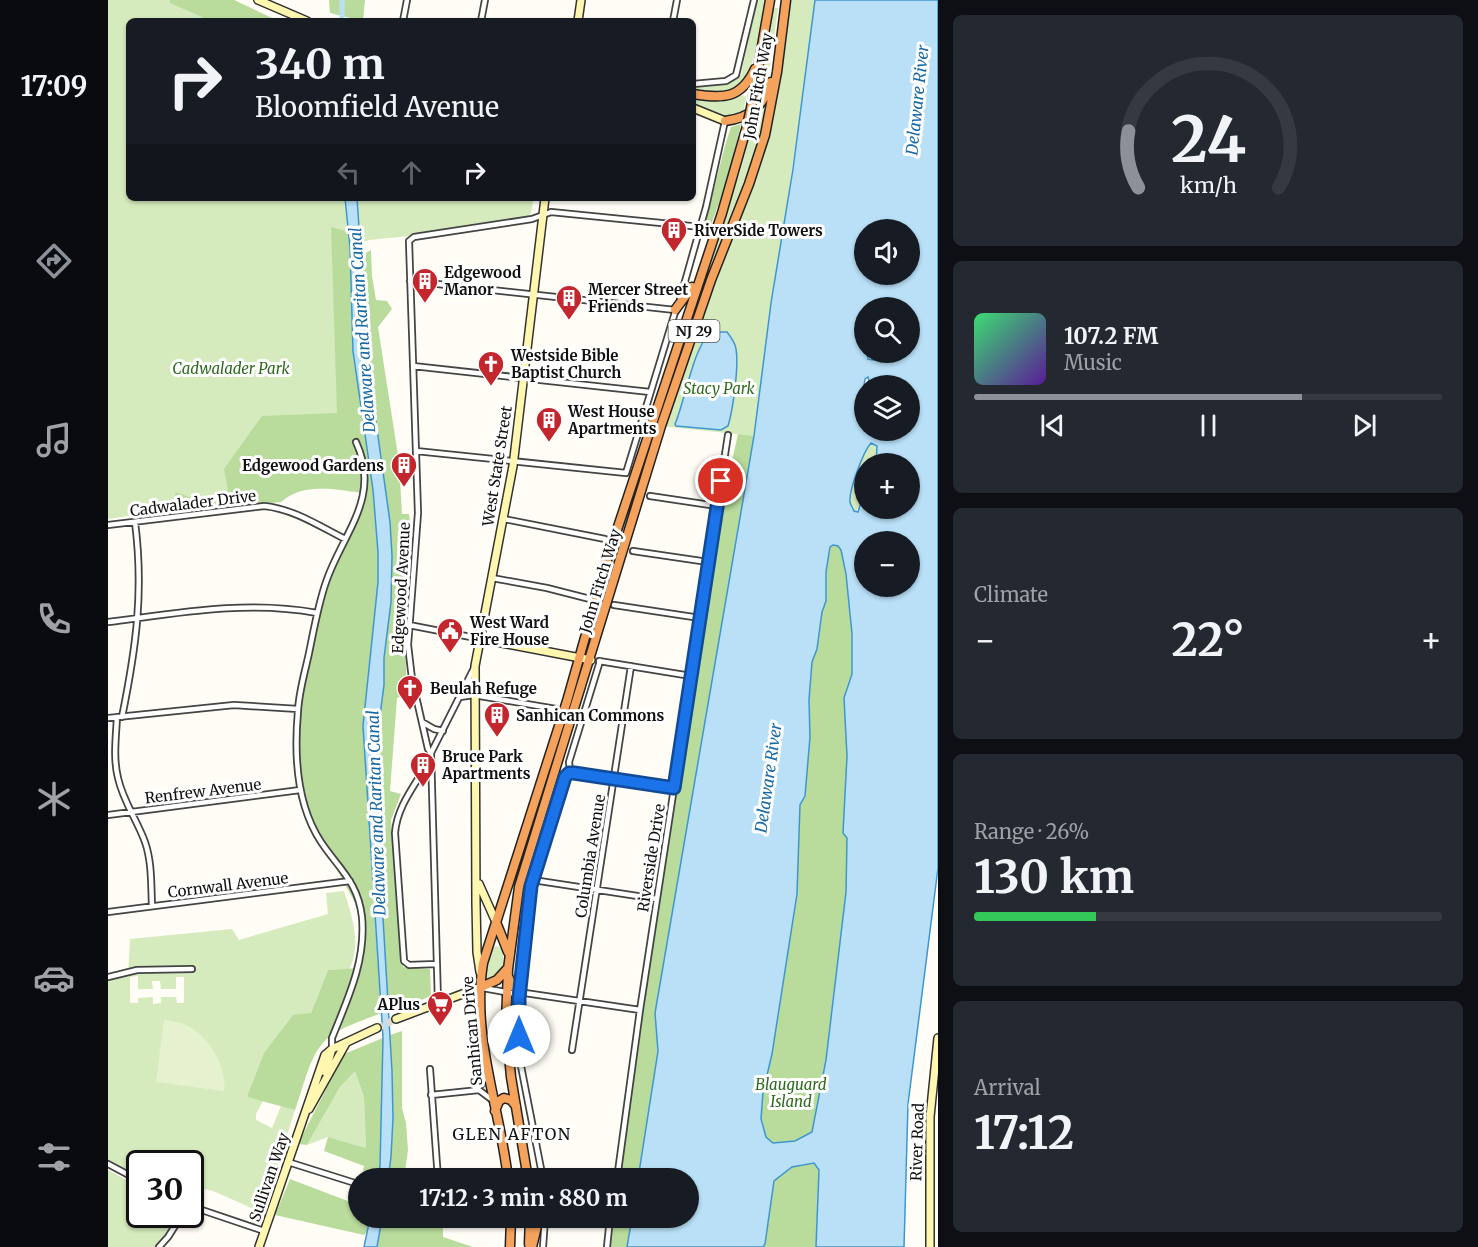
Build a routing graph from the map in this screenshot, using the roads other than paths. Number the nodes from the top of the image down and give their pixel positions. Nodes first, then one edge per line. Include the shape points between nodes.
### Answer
1 (258, 0) edge
2 (406, 0) edge
3 (485, 0) edge
4 (581, 0) edge
5 (677, 0) edge
6 (754, 0) edge
7 (770, 0) edge
8 (786, 0) edge
9 (300, 18) edge
10 (403, 18) edge
11 (482, 18) edge
12 (578, 18) edge
13 (674, 18) edge
14 (782, 29) junction
15 (760, 58) junction
16 (696, 84) edge
17 (696, 94) edge
18 (696, 109) edge
19 (725, 121) junction
20 (544, 201) edge
21 (542, 214) junction
22 (700, 227) junction
23 (708, 251) junction
24 (410, 281) junction
25 (532, 295) junction
26 (675, 310) junction
27 (413, 366) junction
28 (523, 378) junction
29 (650, 392) junction
30 (728, 435) dead end
31 (356, 442) dead end
32 (416, 451) junction
33 (514, 462) junction
34 (650, 496) dead end
35 (717, 506) junction
36 (504, 519) junction
37 (135, 522) junction
38 (108, 525) edge
39 (606, 538) dead end
40 (345, 539) junction
41 (633, 551) dead end
42 (708, 562) junction
43 (492, 578) junction
44 (590, 599) dead end
45 (614, 605) dead end
46 (317, 613) junction
47 (139, 618) junction
48 (700, 618) junction
49 (108, 622) edge
50 (409, 625) junction
51 (481, 639) junction
52 (579, 657) junction
53 (595, 660) junction
54 (475, 666) junction
55 (631, 666) junction
56 (691, 676) junction
57 (474, 695) junction
58 (460, 697) junction
59 (298, 709) junction
60 (556, 709) dead end
61 (119, 717) junction
62 (108, 718) edge
63 (422, 722) junction
64 (443, 731) junction
65 (431, 755) junction
66 (574, 773) junction
67 (614, 778) junction
68 (674, 788) junction
69 (300, 790) junction
70 (130, 812) junction
71 (108, 815) edge
72 (477, 879) junction
73 (533, 880) junction
74 (350, 881) junction
75 (597, 889) junction
76 (657, 899) junction
77 (152, 906) junction
78 (108, 912) edge
79 (496, 922) junction
80 (506, 944) junction
81 (487, 948) junction
82 (509, 958) junction
83 (436, 964) junction
84 (192, 969) dead end
85 (507, 971) junction
86 (108, 977) edge
87 (481, 984) junction
88 (506, 992) junction
89 (520, 992) junction
90 (581, 1001) junction
91 (438, 1002) junction
92 (640, 1010) junction
93 (396, 1020) tunnel mouth
94 (377, 1028) tunnel mouth
95 (938, 1038) edge
96 (347, 1042) junction
97 (332, 1049) junction
98 (572, 1050) dead end
99 (430, 1069) dead end
100 (488, 1074) junction
101 (322, 1087) junction
102 (474, 1090) junction
103 (431, 1095) junction
104 (494, 1106) junction
105 (516, 1107) junction
106 (304, 1117) junction
107 (929, 1158) junction
108 (938, 1159) edge
109 (288, 1162) junction
110 (108, 1164) edge
111 (437, 1168) edge
112 (506, 1168) edge
113 (526, 1168) edge
114 (541, 1168) edge
115 (618, 1168) edge
116 (126, 1174) edge
117 (348, 1181) edge
118 (204, 1211) edge
119 (174, 1228) edge
120 (511, 1228) edge
121 (530, 1228) edge
122 (535, 1228) edge
123 (544, 1228) edge
124 (609, 1228) edge
125 (264, 1231) junction
126 (159, 1247) edge
127 (259, 1247) edge
128 (510, 1247) edge
129 (530, 1247) edge
130 (543, 1247) edge
131 (607, 1247) edge
132 (930, 1247) edge

1 - 9 main road
2 - 10 street
3 - 11 street
4 - 12 main road
5 - 13 street
6 - 16 street via 735,76 726,81
7 - 15 highway, John Fitch Way / NJ 29
8 - 14 highway, John Fitch Way / NJ 29
14 - 19 highway via 766,98 755,111
14 - 53 highway, John Fitch Way / NJ 29 via 770,113 758,157 664,417 610,590
15 - 17 highway via 750,79 738,91 720,97
15 - 23 highway, John Fitch Way / NJ 29, bridge via 736,170
18 - 19 main road
19 - 22 street
20 - 21 main road, West State Street
21 - 22 street via 574,213
21 - 24 street, Edgewood Avenue via 532,219 414,237 408,243
21 - 25 main road, West State Street
22 - 26 street
23 - 26 highway via 689,292
23 - 52 highway, John Fitch Way / NJ 29 via 610,549
24 - 25 street
24 - 27 street, Edgewood Avenue
25 - 26 street
25 - 28 main road, West State Street
26 - 29 street
27 - 28 street
27 - 32 street, Edgewood Avenue
28 - 29 street
28 - 33 main road, West State Street
29 - 33 street via 626,473
30 - 35 street, Riverside Drive
31 - 40 street via 364,492 358,516
32 - 33 street
32 - 50 street, Edgewood Avenue via 417,545
33 - 36 main road, West State Street
34 - 35 street
35 - 42 street, Riverside Drive
36 - 39 street
36 - 43 main road, West State Street
37 - 38 street, Cadwalader Drive
37 - 40 street, Cadwalader Drive via 270,507 296,514
37 - 47 street
40 - 46 street
41 - 42 street
42 - 48 street, Riverside Drive
43 - 44 street
43 - 51 main road, West State Street
45 - 48 street
46 - 47 street via 232,607
46 - 59 street
47 - 49 street
47 - 61 street
48 - 56 street, Riverside Drive
50 - 51 street
50 - 63 street, Edgewood Avenue via 410,669
51 - 52 main road
51 - 54 main road, West State Street
52 - 53 main road
52 - 79 highway, John Fitch Way / NJ 29
53 - 55 street
53 - 66 street via 569,762
53 - 82 highway, John Fitch Way / NJ 29 via 519,887
54 - 57 main road, Sanhican Drive
54 - 58 street, West State Street
55 - 56 street
55 - 67 street, Columbia Avenue
56 - 68 street, Riverside Drive
57 - 58 street
57 - 60 street
57 - 72 main road, Sanhican Drive
58 - 64 street, West State Street
59 - 61 street via 234,705
59 - 69 street
61 - 62 street
61 - 70 street via 117,773
63 - 64 street
63 - 65 street, Edgewood Avenue
64 - 65 street, West State Street
65 - 83 street, Edgewood Avenue
65 - 83 street, West State Street via 405,800 395,834 404,961 409,965
66 - 67 street
66 - 73 street via 565,777
67 - 68 street
67 - 75 street, Columbia Avenue
68 - 76 street, Riverside Drive
69 - 70 street, Renfrew Avenue
69 - 74 street via 321,841
70 - 71 street, Renfrew Avenue
70 - 77 street via 147,847
72 - 79 main road, Sanhican Drive
72 - 87 main road, Sanhican Drive
73 - 75 street
73 - 89 street
74 - 77 street, Cornwall Avenue
74 - 97 street via 362,915 362,950 357,974 332,1038
75 - 76 street
75 - 90 street, Columbia Avenue
76 - 92 street, Riverside Drive
77 - 78 street, Cornwall Avenue
79 - 80 highway
79 - 81 highway, John Fitch Way / NJ 29
80 - 81 highway via 494,943
80 - 82 highway
81 - 87 highway, John Fitch Way / NJ 29
82 - 85 highway, John Fitch Way / NJ 29
83 - 91 street, Edgewood Avenue
84 - 86 street via 137,970
85 - 87 highway via 497,980
85 - 88 highway, John Fitch Way / NJ 29
85 - 89 highway via 512,985
87 - 88 street
87 - 91 main road
87 - 100 highway, Sanhican Drive / NJ 29
88 - 89 street
88 - 105 highway, John Fitch Way / NJ 29 via 507,1045
89 - 90 street
89 - 114 street via 520,1061
90 - 92 street
90 - 98 street, Columbia Avenue
91 - 93 main road
92 - 115 street, Riverside Drive
94 - 96 main road
95 - 107 main road, River Road
96 - 97 main road
96 - 101 main road, Sullivan Way
97 - 101 main road
97 - 106 main road, Sullivan Way via 325,1055
99 - 103 street
100 - 102 street
100 - 104 highway, Sanhican Drive / NJ 29
101 - 106 main road, Sullivan Way
102 - 103 street
102 - 104 street via 487,1095
103 - 111 street
104 - 105 highway via 504,1098
104 - 112 highway, Sanhican Drive / NJ 29
105 - 113 highway, John Fitch Way / NJ 29
106 - 109 main road, Sullivan Way
107 - 108 street
107 - 132 main road, River Road
109 - 117 street
109 - 125 main road, Sullivan Way
110 - 116 street
118 - 125 street
119 - 126 street
120 - 128 highway
121 - 129 highway
122 - 129 highway
123 - 130 street
124 - 131 street
125 - 127 main road, Sullivan Way

